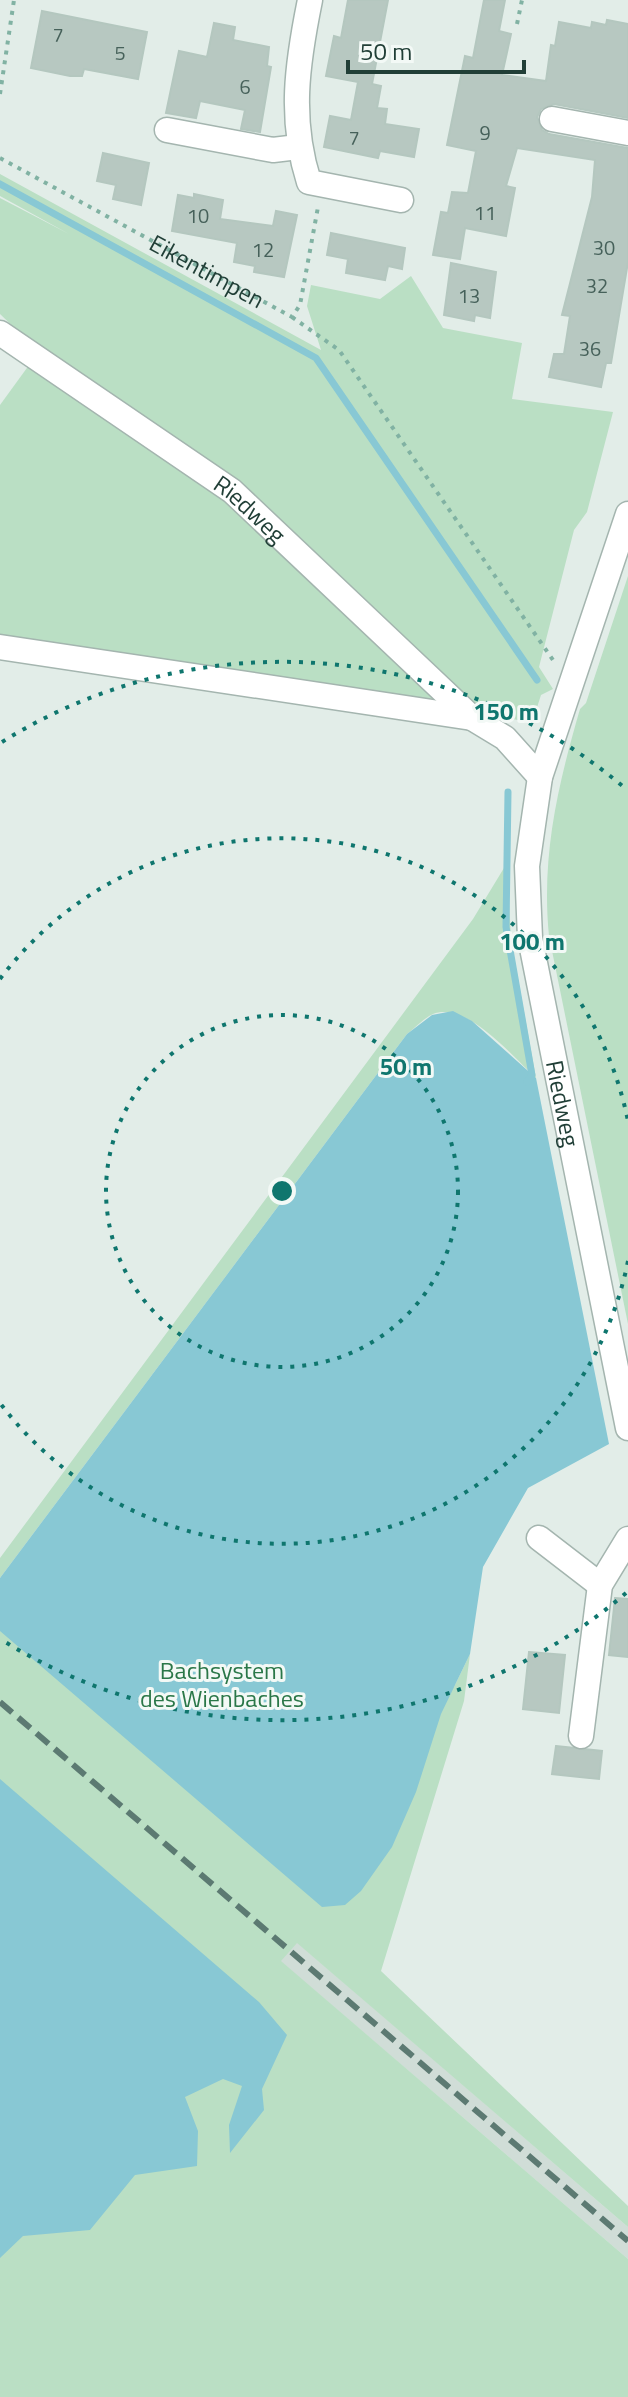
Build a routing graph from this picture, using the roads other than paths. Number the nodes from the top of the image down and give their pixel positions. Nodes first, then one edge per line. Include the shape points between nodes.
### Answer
1 (304, 1) edge
2 (552, 119) dead end
3 (167, 130) dead end
4 (628, 133) edge
5 (298, 147) junction
6 (401, 200) dead end
7 (0, 333) edge
8 (628, 514) edge
9 (0, 647) edge
10 (472, 718) junction
11 (505, 738) junction
12 (553, 740) junction
13 (540, 777) junction
14 (628, 1428) edge
15 (539, 1538) dead end
16 (628, 1539) edge
17 (600, 1585) junction
18 (581, 1736) dead end

1 - 5 street via 296,71
2 - 4 street
3 - 5 street via 273,150
5 - 6 street via 309,182
7 - 10 street, Riedweg via 232,491
8 - 12 street, Riedweg
9 - 10 street, Riedweg
10 - 11 street, Riedweg
11 - 12 street, Riedweg
11 - 13 street, Riedweg
12 - 13 street, Riedweg
13 - 14 street, Riedweg via 527,866 530,938
15 - 17 street
16 - 17 street
17 - 18 street

